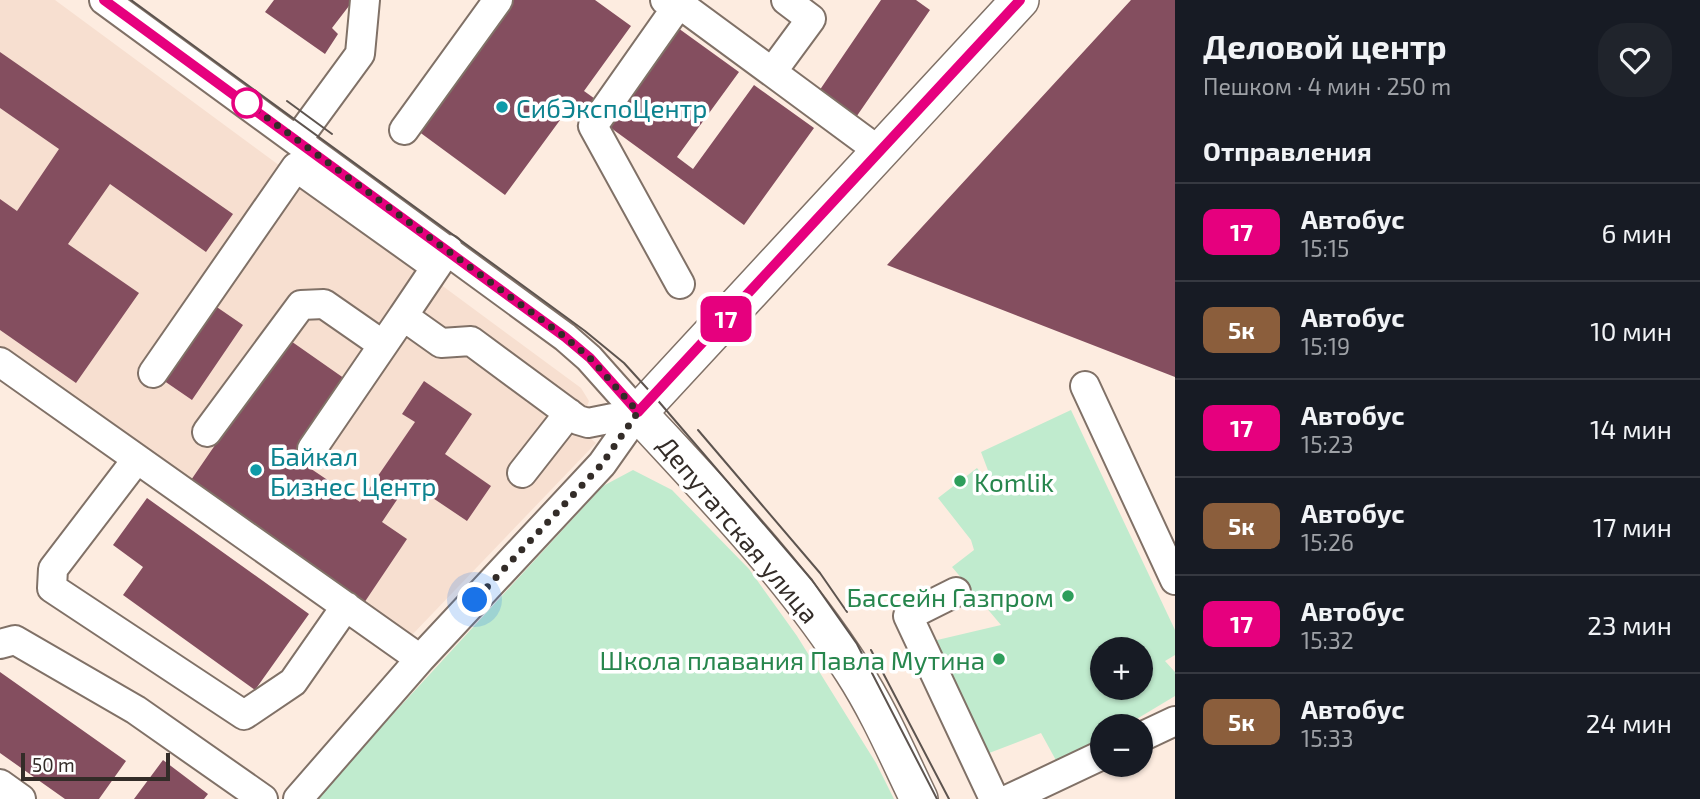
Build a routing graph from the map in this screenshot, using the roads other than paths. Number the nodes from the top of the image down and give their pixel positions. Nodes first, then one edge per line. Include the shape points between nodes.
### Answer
1 (104, 0) edge
2 (365, 0) edge
3 (498, 0) edge
4 (786, 0) edge
5 (1020, 0) edge
6 (670, 4) edge
7 (772, 72) junction
8 (404, 130) dead end
9 (297, 140) junction
10 (879, 150) junction
11 (442, 258) junction
12 (680, 284) dead end
13 (403, 316) junction
14 (383, 345) junction
15 (0, 362) edge
16 (153, 373) dead end
17 (1085, 386) dead end
18 (638, 412) junction
19 (569, 413) junction
20 (207, 432) dead end
21 (312, 449) dead end
22 (137, 459) junction
23 (522, 474) dead end
24 (1175, 580) edge
25 (956, 592) dead end
26 (346, 607) junction
27 (0, 644) edge
28 (420, 659) junction
29 (1175, 721) edge
30 (1153, 731) edge
31 (1090, 761) edge
32 (0, 784) edge
33 (21, 799) edge
34 (263, 799) edge
35 (298, 799) edge
36 (919, 799) edge
37 (994, 799) edge
38 (1009, 799) edge

1 - 9 street, Депутатская улица
2 - 9 street via 360,54
3 - 8 street
4 - 7 street via 811,19
5 - 10 main road
6 - 7 street via 685,8
6 - 12 street via 593,126
7 - 10 street
9 - 11 street, Депутатская улица
10 - 18 main road
11 - 13 street
11 - 16 street via 296,167
11 - 18 street, Депутатская улица via 565,337
13 - 14 street
13 - 19 street via 441,343 471,341
14 - 20 street via 324,304 301,305
14 - 21 street
15 - 22 street
17 - 24 street
18 - 19 street via 588,423
18 - 28 street via 602,464
18 - 36 main road, Депутатская улица via 817,618 854,672
19 - 23 street
22 - 26 street
22 - 26 street via 52,569 52,588 244,715 293,682
25 - 37 street via 908,616
26 - 28 street
27 - 34 street via 15,640 136,710
28 - 35 street
29 - 30 street
31 - 38 street
32 - 33 street

